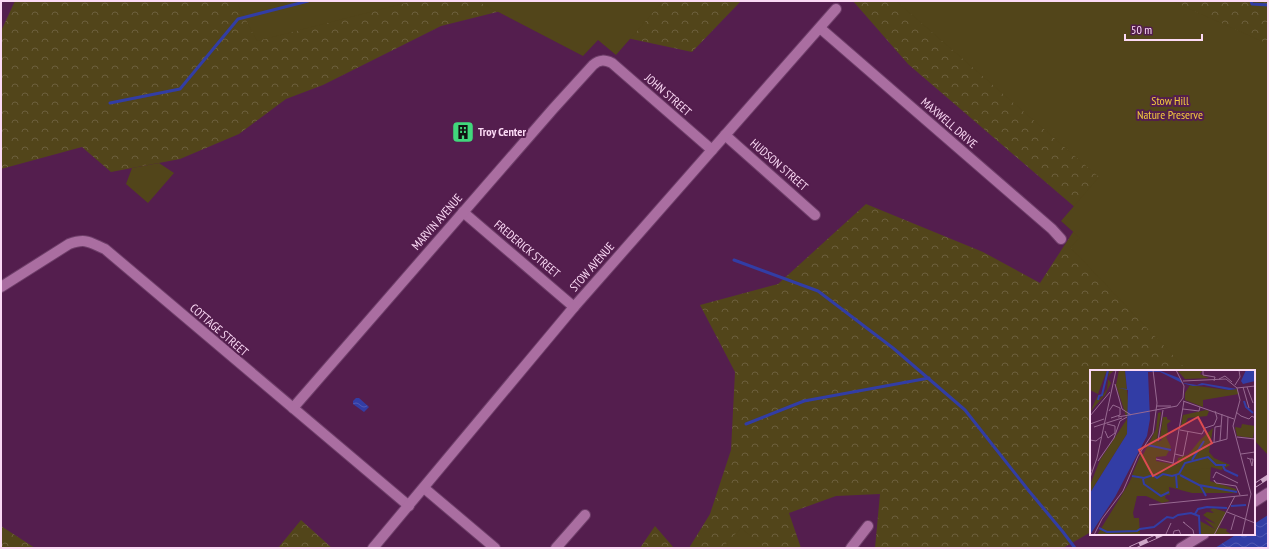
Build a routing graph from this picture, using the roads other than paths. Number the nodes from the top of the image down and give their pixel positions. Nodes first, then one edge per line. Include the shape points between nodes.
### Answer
1 (836, 9) dead end
2 (820, 28) junction
3 (607, 60) joint
4 (725, 135) junction
5 (712, 150) junction
6 (463, 212) junction
7 (815, 215) dead end
8 (1061, 239) dead end
9 (1, 287) edge
10 (574, 307) junction
11 (293, 408) junction
12 (424, 488) junction
13 (1268, 493) edge
14 (1255, 501) edge
15 (409, 506) junction
16 (585, 515) dead end
17 (868, 526) dead end
18 (1202, 535) edge
19 (373, 548) edge
20 (495, 548) edge
21 (556, 548) edge
22 (851, 548) edge
23 (1181, 548) edge

1 - 2 street, STOW AVENUE
2 - 4 street, STOW AVENUE
2 - 8 street, MAXWELL DRIVE
3 - 5 street, JOHN STREET
3 - 6 street, MARVIN AVENUE via 597,61 593,65
4 - 5 street, STOW AVENUE
4 - 7 street, HUDSON STREET
5 - 10 street, STOW AVENUE
6 - 10 street, FREDERICK STREET
6 - 11 street, MARVIN AVENUE
9 - 11 street, COTTAGE STREET via 69,244 84,240 105,249
10 - 12 street, STOW AVENUE
11 - 15 street, COTTAGE STREET
12 - 15 street, STOW AVENUE
12 - 20 street
13 - 14 street
15 - 19 street, STOW AVENUE
16 - 21 street
17 - 22 street
18 - 23 street

